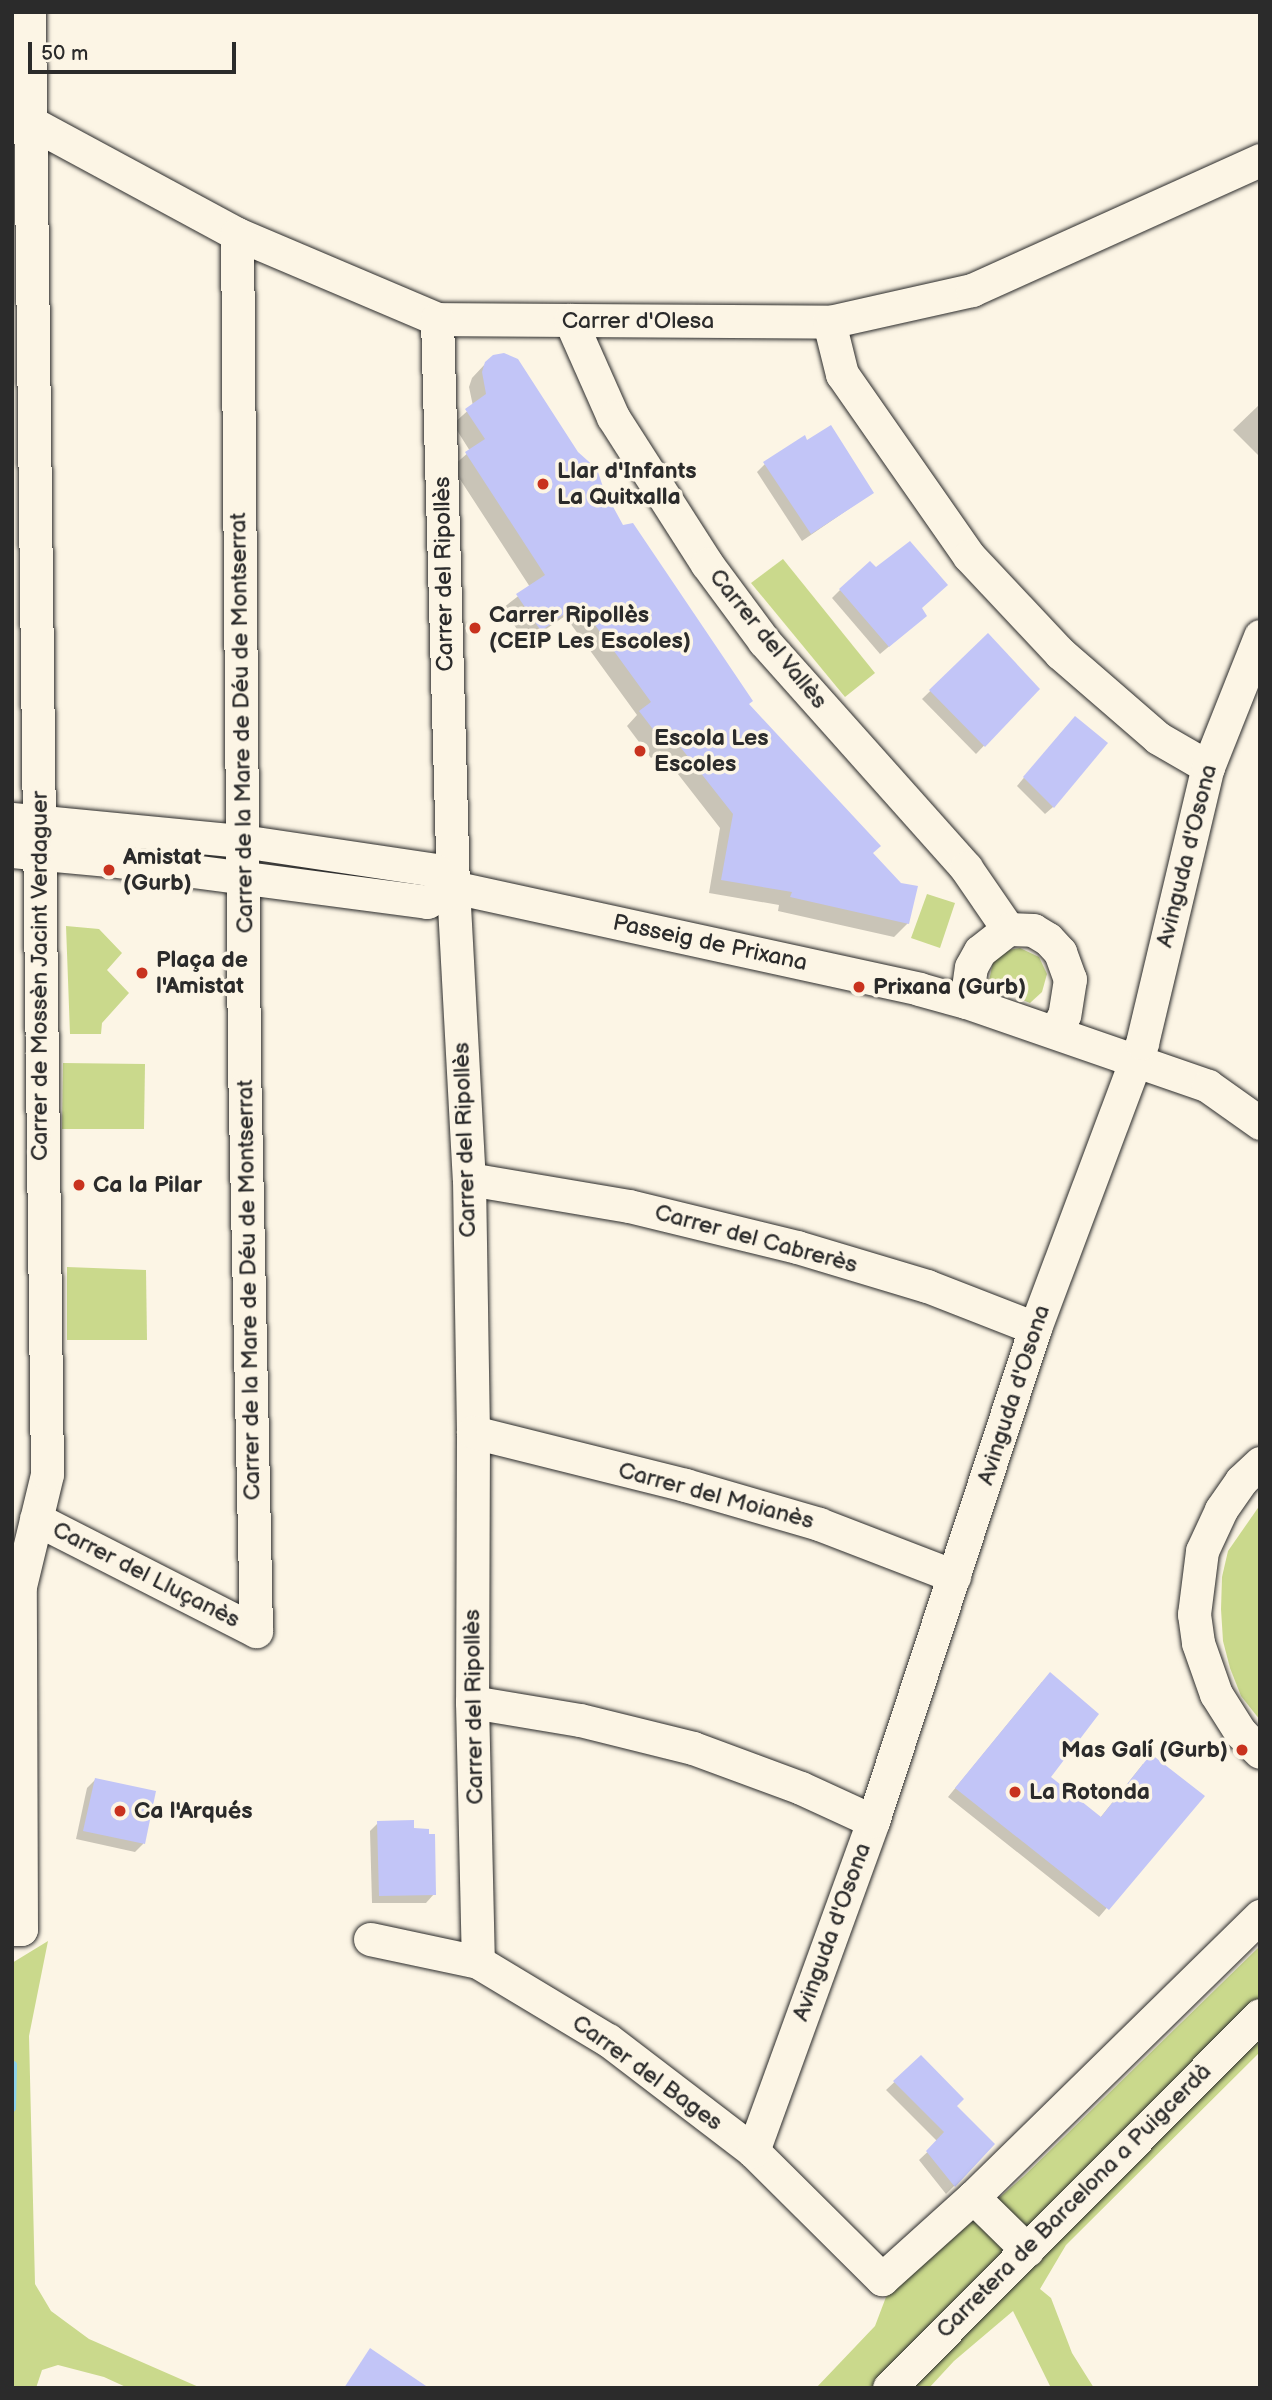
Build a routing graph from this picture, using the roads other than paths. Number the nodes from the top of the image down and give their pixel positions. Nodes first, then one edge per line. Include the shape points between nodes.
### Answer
1 (29, 12) edge
2 (24, 103) edge
3 (1260, 160) edge
4 (236, 234) junction
5 (437, 320) junction
6 (570, 320) junction
7 (829, 322) junction
8 (1260, 636) edge
9 (24, 718) edge
10 (1208, 767) junction
11 (27, 835) edge
12 (242, 841) junction
13 (244, 877) junction
14 (453, 887) junction
15 (1008, 929) junction
16 (966, 1002) junction
17 (1055, 1032) junction
18 (1135, 1062) junction
19 (1260, 1123) edge
20 (468, 1179) junction
21 (1035, 1328) junction
22 (473, 1432) junction
23 (1260, 1463) edge
24 (36, 1519) junction
25 (954, 1576) junction
26 (256, 1631) joint
27 (472, 1702) junction
28 (1260, 1752) edge
29 (873, 1821) junction
30 (1260, 1916) edge
31 (12, 1928) edge
32 (370, 1938) dead end
33 (478, 1962) junction
34 (1260, 2015) edge
35 (753, 2151) junction
36 (973, 2197) junction
37 (1027, 2250) junction
38 (889, 2388) edge

1 - 2 street, Carrer de Mossèn Jacint Verdaguer
2 - 4 street, Carrer d'Olesa
2 - 9 street, Carrer de Mossèn Jacint Verdaguer
3 - 7 street, Carrer d'Olesa via 972,290
4 - 5 street, Carrer d'Olesa
4 - 12 street, Carrer de la Mare de Déu de Montserrat
5 - 6 street, Carrer d'Olesa
5 - 14 street, Carrer del Ripollès
6 - 7 street, Carrer d'Olesa
6 - 15 street, Carrer del Vallès via 613,417 708,564 764,641 966,868
7 - 10 street via 842,374 970,556 1060,653 1158,738
8 - 10 street, Avinguda d'Osona
9 - 11 street, Carrer de Mossèn Jacint Verdaguer
10 - 18 street, Avinguda d'Osona
11 - 12 street, Passeig de Prixana
11 - 13 street
11 - 24 street, Carrer de Mossèn Jacint Verdaguer via 39,981 47,1474
12 - 13 street, Carrer de la Mare de Déu de Montserrat
12 - 14 street, Passeig de Prixana via 435,870
13 - 14 street via 427,902
13 - 26 street, Carrer de la Mare de Déu de Montserrat
14 - 16 street, Passeig de Prixana
14 - 20 street, Carrer del Ripollès
15 - 16 street via 980,951 971,967
15 - 17 street via 1033,930 1048,939 1067,967 1070,979 1064,1015
16 - 17 street
17 - 18 street
18 - 19 street via 1208,1086
18 - 21 street, Avinguda d'Osona
20 - 21 street, Carrer del Cabrerès via 629,1206 797,1247 927,1286
20 - 22 street, Carrer del Ripollès
21 - 25 street, Avinguda d'Osona
22 - 25 street, Carrer del Moianès via 819,1524
22 - 27 street, Carrer del Ripollès
23 - 28 street via 1221,1510 1202,1551 1194,1614 1198,1643 1216,1695 1240,1732
24 - 26 street, Carrer del Lluçanès
24 - 31 street, Carrer de Mossèn Jacint Verdaguer via 20,1586 21,1929
25 - 29 street, Avinguda d'Osona
27 - 29 street via 580,1720 693,1748 802,1788
27 - 33 street, Carrer del Ripollès
29 - 35 street, Avinguda d'Osona
30 - 36 street
32 - 33 street, Carrer del Bages
33 - 35 street, Carrer del Bages via 608,2040
34 - 37 street, Carretera de Barcelona a Puigcerdà
35 - 36 street, Carrer del Bages via 882,2279
36 - 37 street
37 - 38 street, Carretera de Barcelona a Puigcerdà

